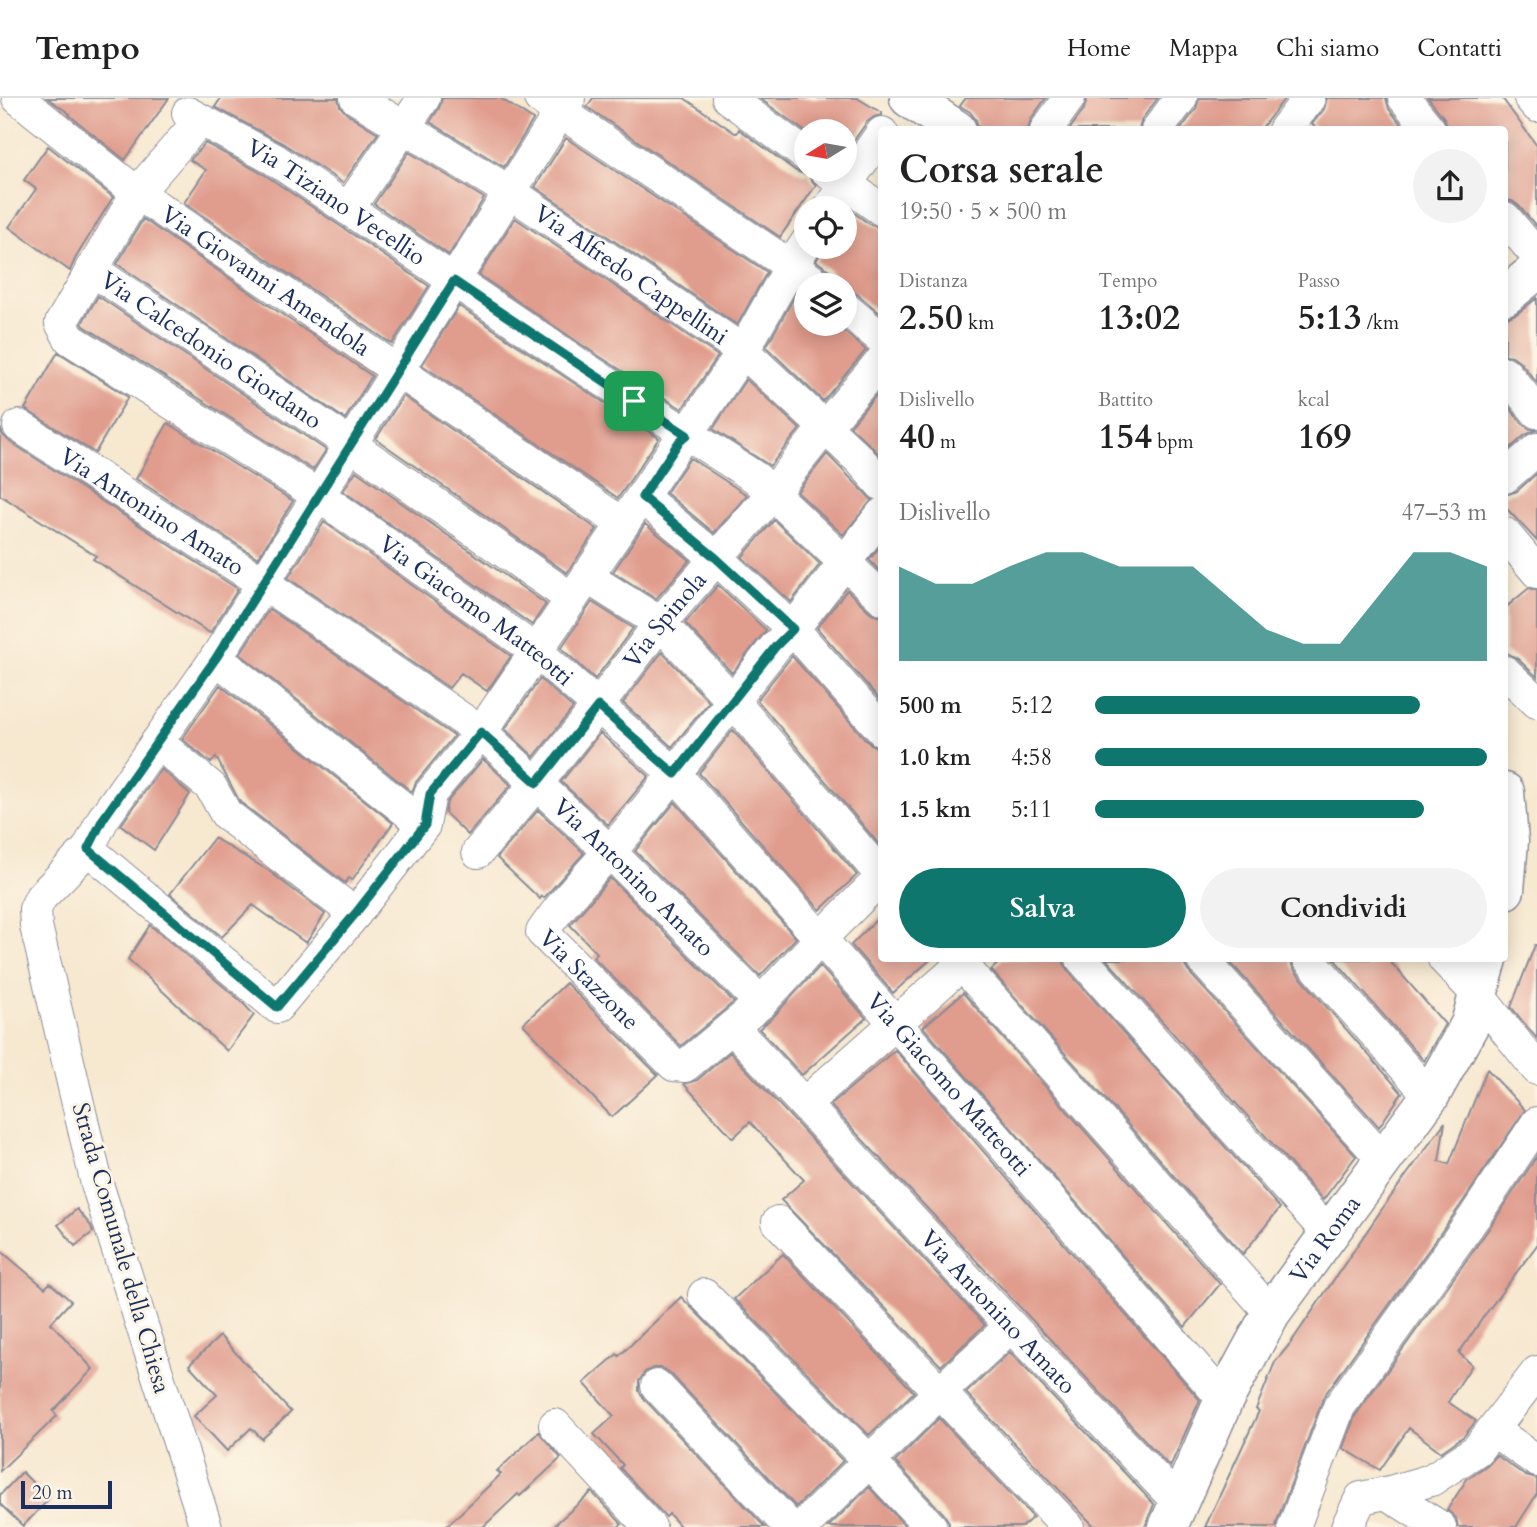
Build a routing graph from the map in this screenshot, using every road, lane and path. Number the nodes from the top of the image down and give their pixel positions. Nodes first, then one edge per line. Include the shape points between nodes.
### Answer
1 (18, 98) edge
2 (356, 98) edge
3 (424, 98) edge
4 (728, 98) edge
5 (1069, 98) edge
6 (1181, 98) edge
7 (1404, 98) edge
8 (1530, 98) edge
9 (557, 103) edge
10 (1537, 106) edge
11 (932, 108) edge
12 (194, 116) joint
13 (894, 126) edge
14 (1049, 126) edge
15 (1160, 126) edge
16 (1427, 126) edge
17 (405, 128) junction
18 (878, 137) edge
19 (794, 146) edge
20 (833, 187) edge
21 (510, 192) junction
22 (137, 193) junction
23 (878, 208) edge
24 (348, 209) junction
25 (1508, 222) edge
26 (794, 251) edge
27 (1537, 256) edge
28 (796, 259) edge
29 (91, 269) junction
30 (1537, 270) edge
31 (454, 281) junction
32 (1508, 294) edge
33 (857, 318) edge
34 (878, 336) edge
35 (743, 351) junction
36 (878, 365) edge
37 (397, 370) junction
38 (1508, 377) edge
39 (1537, 412) edge
40 (19, 426) dead end
41 (825, 427) junction
42 (687, 435) junction
43 (350, 444) junction
44 (1537, 449) edge
45 (1508, 474) edge
46 (878, 480) edge
47 (772, 494) junction
48 (318, 495) junction
49 (642, 497) junction
50 (878, 519) edge
51 (623, 524) junction
52 (1508, 538) edge
53 (716, 558) junction
54 (845, 562) junction
55 (1537, 572) edge
56 (262, 583) junction
57 (579, 588) junction
58 (878, 594) edge
59 (660, 623) junction
60 (793, 629) junction
61 (537, 650) junction
62 (216, 658) junction
63 (1508, 675) edge
64 (733, 701) junction
65 (1537, 702) edge
66 (598, 706) junction
67 (878, 725) edge
68 (481, 732) junction
69 (157, 742) junction
70 (675, 774) junction
71 (537, 783) junction
72 (425, 825) junction
73 (1508, 829) edge
74 (88, 849) junction
75 (478, 852) dead end
76 (610, 852) junction
77 (1508, 853) edge
78 (878, 872) edge
79 (878, 881) edge
80 (355, 914) junction
81 (821, 938) junction
82 (961, 962) edge
83 (963, 962) edge
84 (1085, 962) edge
85 (1205, 962) edge
86 (1312, 962) edge
87 (1447, 962) edge
88 (1487, 962) edge
89 (1479, 996) junction
90 (761, 1003) junction
91 (896, 1023) junction
92 (729, 1030) junction
93 (1537, 1069) edge
94 (1430, 1096) junction
95 (804, 1104) junction
96 (1537, 1123) edge
97 (1384, 1159) junction
98 (778, 1222) dead end
99 (1329, 1234) junction
100 (704, 1294) dead end
101 (1271, 1313) junction
102 (1011, 1326) junction
103 (1537, 1372) edge
104 (657, 1386) dead end
105 (940, 1393) junction
106 (1224, 1401) junction
107 (555, 1425) dead end
108 (1493, 1430) junction
109 (1537, 1461) edge
110 (870, 1462) junction
111 (1373, 1496) junction
112 (1174, 1515) edge
113 (206, 1527) edge
114 (650, 1527) edge
115 (790, 1527) edge
116 (802, 1527) edge
117 (931, 1527) edge
118 (1068, 1527) edge
119 (1294, 1527) edge
120 (1346, 1527) edge
121 (1440, 1527) edge

1 - 22 street, Via Giovanni Amendola
2 - 17 street, Via Alfredo Cappellini
3 - 17 street
4 - 19 street
5 - 14 street
6 - 15 street
7 - 16 street
8 - 10 street
9 - 21 street
9 - 26 street
11 - 13 street
12 - 22 street, Via Giacomo Matteotti
12 - 24 street, Via Tiziano Vecellio via 274,159
17 - 21 street, Via Alfredo Cappellini
17 - 24 street
18 - 20 street
20 - 23 street
21 - 31 street
21 - 35 street, Via Alfredo Cappellini
22 - 29 street, Via Giacomo Matteotti
22 - 37 street, Via Giovanni Amendola
24 - 31 street, Via Tiziano Vecellio
25 - 27 street
28 - 35 street
29 - 43 street, Via Calcedonio Giordano
29 - 48 street, Via Giacomo Matteotti via 61,323 70,339
30 - 32 street
31 - 37 street
31 - 42 street, Via Tiziano Vecellio
33 - 34 street
35 - 41 street, Via Alfredo Cappellini
35 - 42 street
36 - 41 street, Via Spinola
37 - 43 street
37 - 51 street, Via Giovanni Amendola
38 - 39 street
40 - 56 street, Via Antonino Amato
41 - 46 street, Via Alfredo Cappellini
41 - 47 street, Via Spinola
42 - 47 street, Via Tiziano Vecellio
42 - 49 street
43 - 48 street
43 - 57 street, Via Calcedonio Giordano
44 - 45 street
47 - 53 street, Via Spinola
47 - 54 street, Via Tiziano Vecellio
48 - 56 street
48 - 61 street, Via Giacomo Matteotti
49 - 51 street
49 - 53 street
50 - 54 street, Via Stazzone
51 - 57 street
52 - 55 street
53 - 59 street, Via Spinola
53 - 60 street
54 - 58 street, Via Tiziano Vecellio
54 - 60 street, Via Stazzone
56 - 62 street
56 - 68 street, Via Antonino Amato
57 - 59 street, Via Calcedonio Giordano
57 - 61 street
59 - 64 street, Via Calcedonio Giordano
59 - 66 street, Via Spinola
60 - 64 street, Via Stazzone
60 - 67 street
61 - 66 street, Via Giacomo Matteotti
61 - 68 street
62 - 69 street
62 - 72 street
63 - 65 street
64 - 70 street, Via Stazzone
64 - 78 street, Via Calcedonio Giordano
66 - 70 street, Via Giacomo Matteotti
66 - 71 street, Via Spinola
68 - 71 street, Via Antonino Amato
68 - 72 street via 430,794
69 - 74 street via 103,819
69 - 80 street via 211,788 226,814
70 - 76 street, Via Stazzone
70 - 81 street, Via Giacomo Matteotti
71 - 75 street, Via Spinola
71 - 76 street, Via Antonino Amato
72 - 80 street
73 - 77 street
74 - 80 street via 277,1007
74 - 113 street, Strada Comunale della Chiesa via 41,897 34,909 36,926 97,1184
76 - 90 street, Via Antonino Amato
76 - 92 street, Via Stazzone via 542,932 674,1065 685,1066
79 - 81 street
81 - 90 street
81 - 91 street, Via Giacomo Matteotti
82 - 91 street
83 - 101 street
84 - 99 street
85 - 97 street
86 - 94 street
87 - 89 street
88 - 89 street, Via Roma
89 - 93 street
89 - 94 street, Via Roma via 1470,1024
90 - 92 street
91 - 95 street
91 - 106 street, Via Giacomo Matteotti
92 - 95 street, Via Antonino Amato
94 - 97 street, Via Roma
95 - 102 street, Via Antonino Amato
96 - 119 street via 1339,1407
97 - 99 street, Via Roma
98 - 105 street
99 - 101 street, Via Roma
100 - 110 street
101 - 106 street, Via Roma
102 - 105 street
102 - 112 street, Via Antonino Amato
103 - 108 street
104 - 115 street
105 - 110 street
105 - 118 street
106 - 112 street, Via Roma
107 - 114 street
108 - 109 street
108 - 111 street via 1477,1450 1431,1480
110 - 116 street
110 - 117 street
111 - 120 street
111 - 121 street

